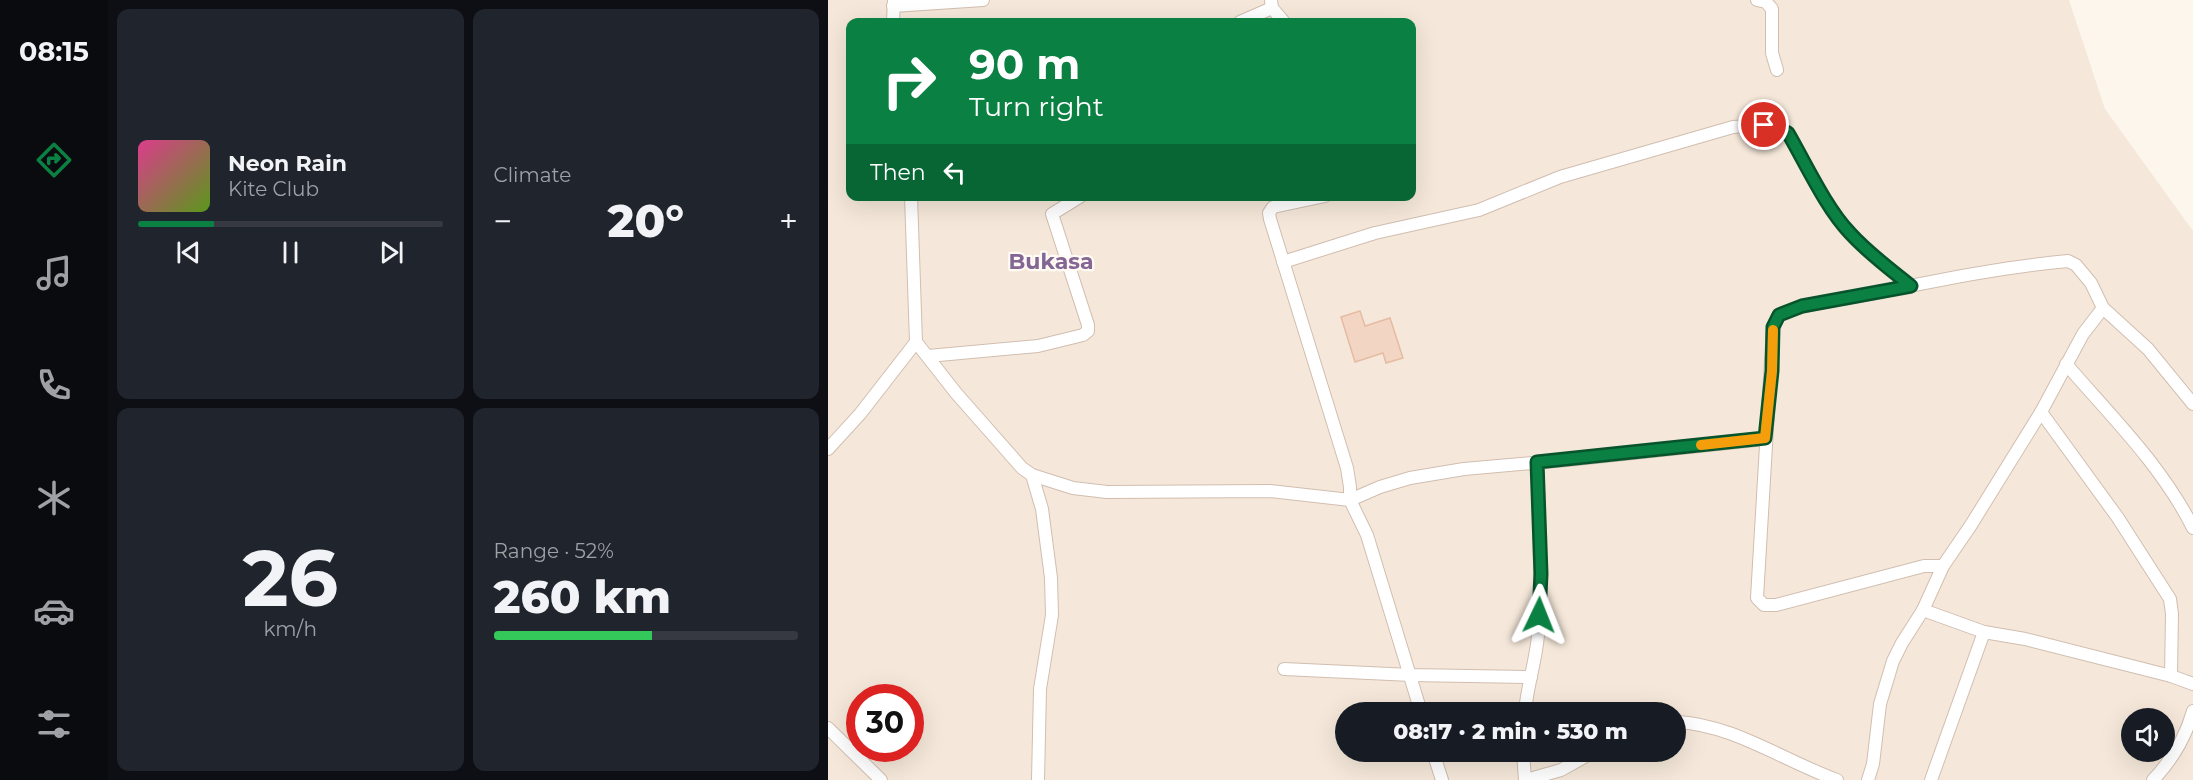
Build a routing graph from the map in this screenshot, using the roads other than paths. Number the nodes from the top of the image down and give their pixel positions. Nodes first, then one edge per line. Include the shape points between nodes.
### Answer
1 (983, 0) edge
2 (1757, 0) edge
3 (893, 3) edge
4 (1272, 4) edge
5 (1247, 18) edge
6 (1281, 18) edge
7 (1777, 70) dead end
8 (911, 201) edge
9 (1073, 201) edge
10 (1302, 201) edge
11 (1283, 262) junction
12 (1911, 286) junction
13 (2103, 308) junction
14 (916, 342) junction
15 (928, 356) junction
16 (2066, 364) junction
17 (2193, 404) edge
18 (2041, 412) junction
19 (1765, 438) junction
20 (828, 449) edge
21 (1537, 462) junction
22 (1032, 475) junction
23 (1350, 500) junction
24 (2193, 528) edge
25 (1942, 567) junction
26 (1923, 610) junction
27 (1984, 632) junction
28 (1284, 669) dead end
29 (1411, 675) junction
30 (2171, 676) junction
31 (1532, 677) junction
32 (2193, 684) edge
33 (1418, 702) edge
34 (1526, 702) edge
35 (2193, 711) edge
36 (1686, 723) edge
37 (828, 728) edge
38 (1436, 762) edge
39 (1524, 762) edge
40 (1576, 762) edge
41 (880, 780) edge
42 (1038, 780) edge
43 (1442, 780) edge
44 (1526, 780) edge
45 (1837, 780) edge
46 (1868, 780) edge
47 (1931, 780) edge
48 (2153, 780) edge

1 - 3 street
2 - 7 street via 1772,9 1772,52
4 - 5 street
4 - 6 street
8 - 14 street
9 - 15 street via 1052,214 1088,331 1038,346
10 - 11 street via 1270,208
11 - 12 street via 1375,232 1479,210 1560,177 1733,127 1764,125 1788,133 1849,232
11 - 23 street via 1347,468
12 - 13 street via 2068,261 2091,283
12 - 19 street via 1802,306 1779,315 1773,327
13 - 16 street
13 - 17 street via 2148,349
14 - 15 street
14 - 20 street
15 - 22 street via 956,393
16 - 18 street
16 - 24 street via 2162,475
18 - 25 street
18 - 30 street via 2162,582 2172,614
19 - 21 street
19 - 25 street via 1756,595 1764,605 1924,566
21 - 23 street via 1410,478
21 - 31 street via 1541,574
22 - 23 street via 1074,488 1107,492 1270,491
22 - 42 street via 1042,509 1052,615 1040,688
23 - 29 street via 1367,535
25 - 26 street
26 - 27 street
26 - 46 street via 1893,661 1877,713
27 - 30 street
27 - 47 street
28 - 29 street
29 - 31 street
29 - 33 street
30 - 32 street
31 - 34 street
35 - 48 street via 2176,749
36 - 45 street via 1724,730
37 - 41 street
38 - 43 street
39 - 44 street
40 - 44 street

